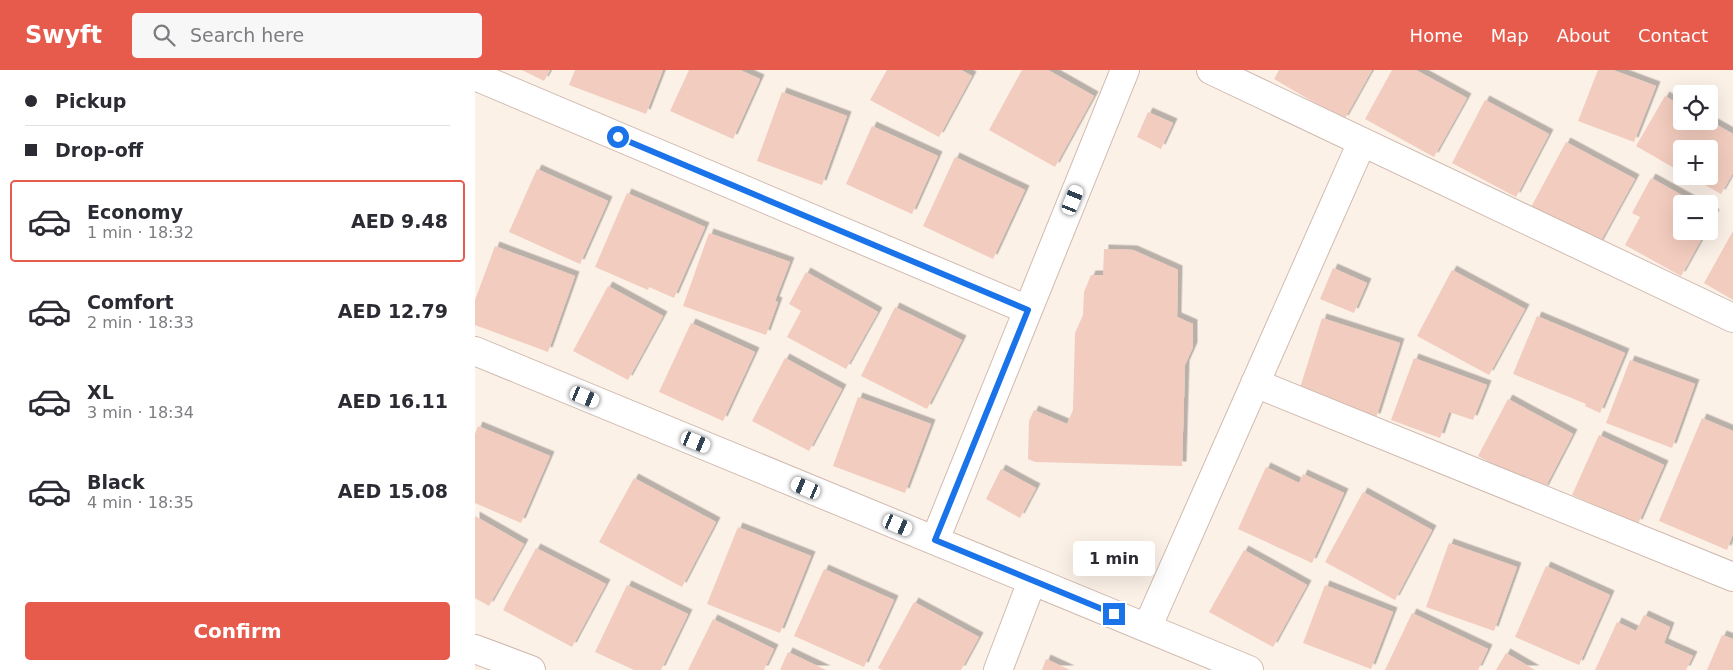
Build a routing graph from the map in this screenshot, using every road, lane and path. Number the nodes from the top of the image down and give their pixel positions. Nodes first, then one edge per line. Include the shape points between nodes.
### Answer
1 (1125, 70) edge
2 (1211, 70) edge
3 (475, 76) edge
4 (1255, 80) edge
5 (1362, 142) junction
6 (1028, 310) junction
7 (1733, 318) edge
8 (475, 351) edge
9 (1255, 384) junction
10 (935, 540) junction
11 (1733, 577) edge
12 (1032, 580) junction
13 (1147, 628) junction
14 (475, 649) edge
15 (527, 669) edge
16 (999, 670) edge
17 (1249, 670) edge

1 - 6 street
2 - 4 street
3 - 6 street
4 - 5 street
5 - 7 street
5 - 9 street
6 - 10 street
8 - 10 street
9 - 11 street
9 - 13 street
10 - 12 street
12 - 13 street
12 - 16 street
13 - 17 street
14 - 15 street

